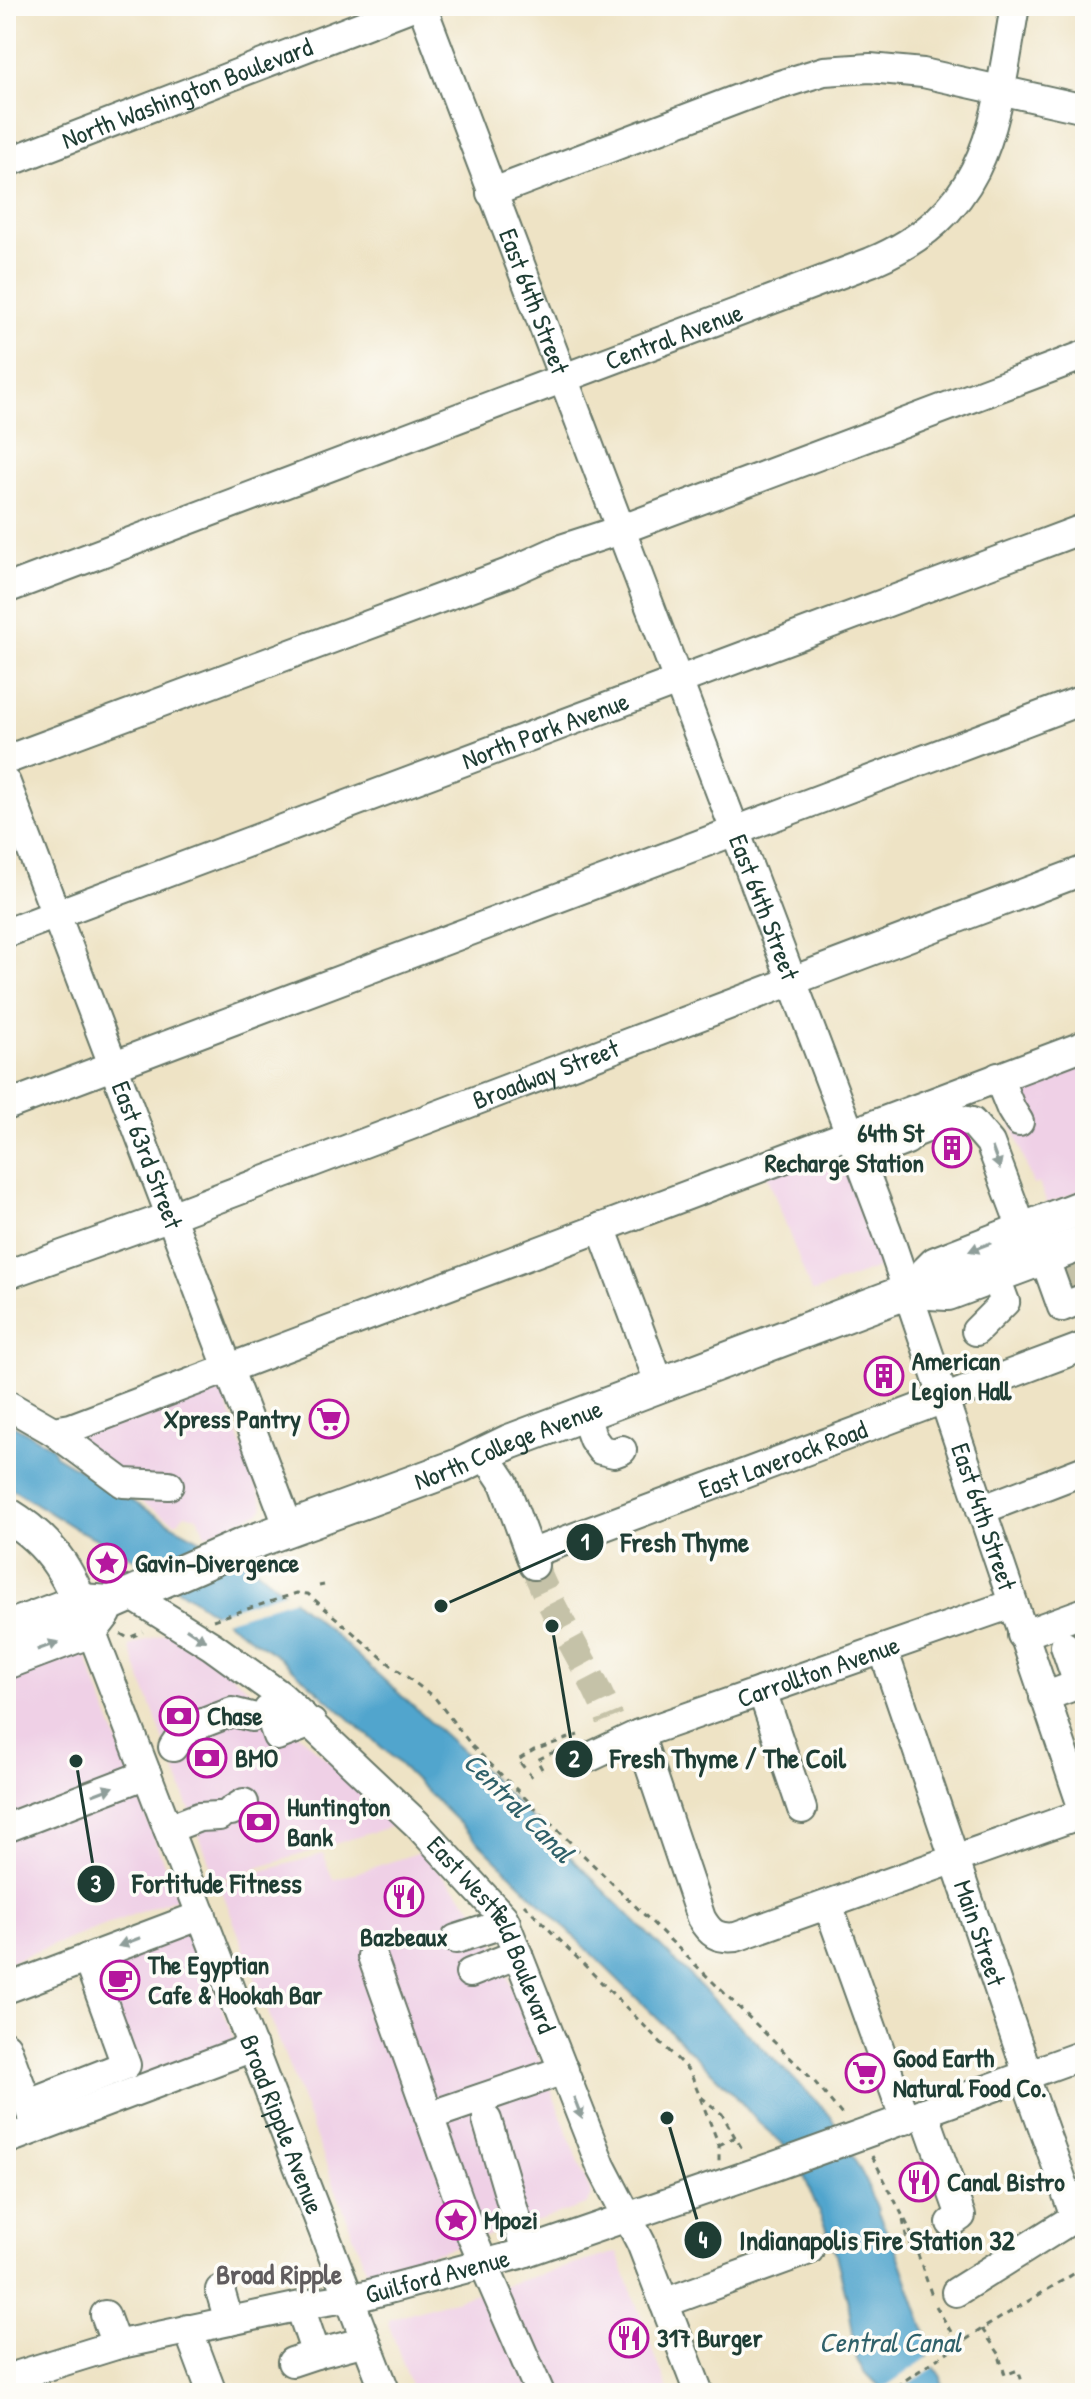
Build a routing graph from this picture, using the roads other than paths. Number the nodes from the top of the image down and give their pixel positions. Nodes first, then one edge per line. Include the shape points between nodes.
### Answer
1 (413, 6) edge
2 (422, 6) edge
3 (1015, 6) edge
4 (1000, 91) junction
5 (1085, 109) edge
6 (6, 163) edge
7 (491, 193) junction
8 (1085, 355) edge
9 (563, 379) junction
10 (1085, 528) edge
11 (620, 530) junction
12 (6, 589) edge
13 (678, 681) junction
14 (1085, 699) edge
15 (6, 760) edge
16 (6, 783) edge
17 (735, 831) junction
18 (1085, 870) edge
19 (56, 914) junction
20 (6, 933) edge
21 (793, 982) junction
22 (1085, 1045) edge
23 (114, 1065) junction
24 (998, 1077) junction
25 (6, 1106) edge
26 (1019, 1122) dead end
27 (855, 1145) junction
28 (1085, 1206) edge
29 (1017, 1215) junction
30 (171, 1216) junction
31 (601, 1227) junction
32 (1085, 1242) edge
33 (6, 1275) edge
34 (995, 1275) junction
35 (1068, 1289) edge
36 (909, 1291) junction
37 (976, 1331) dead end
38 (1085, 1346) edge
39 (229, 1367) junction
40 (660, 1385) junction
41 (945, 1400) junction
42 (6, 1404) edge
43 (584, 1414) junction
44 (53, 1431) junction
45 (622, 1450) dead end
46 (484, 1453) junction
47 (1085, 1470) edge
48 (169, 1485) dead end
49 (981, 1510) junction
50 (6, 1514) edge
51 (289, 1528) junction
52 (1012, 1604) junction
53 (113, 1608) junction
54 (1085, 1612) edge
55 (6, 1629) edge
56 (1022, 1635) junction
57 (1065, 1646) dead end
58 (883, 1649) junction
59 (6, 1662) edge
60 (1082, 1683) edge
61 (762, 1691) junction
62 (1044, 1697) junction
63 (267, 1707) junction
64 (625, 1731) junction
65 (195, 1739) junction
66 (583, 1742) road end
67 (1075, 1752) edge
68 (144, 1766) junction
69 (802, 1809) dead end
70 (231, 1810) dead end
71 (1085, 1814) edge
72 (6, 1828) edge
73 (168, 1829) junction
74 (956, 1860) junction
75 (828, 1905) junction
76 (202, 1915) junction
77 (506, 1923) junction
78 (456, 1939) dead end
79 (518, 1954) junction
80 (372, 1956) dead end
81 (87, 1958) junction
82 (470, 1973) dead end
83 (6, 1989) edge
84 (6, 2046) edge
85 (253, 2047) junction
86 (1085, 2054) edge
87 (564, 2070) junction
88 (1026, 2075) junction
89 (39, 2099) dead end
90 (429, 2116) junction
91 (915, 2116) junction
92 (487, 2120) dead end
93 (37, 2128) junction
94 (6, 2140) edge
95 (1080, 2214) edge
96 (627, 2217) junction
97 (951, 2223) dead end
98 (809, 2250) dead end
99 (526, 2252) junction
100 (486, 2263) junction
101 (220, 2290) dead end
102 (956, 2292) dead end
103 (350, 2297) junction
104 (664, 2303) junction
105 (300, 2307) junction
106 (105, 2315) dead end
107 (229, 2321) junction
108 (188, 2329) junction
109 (366, 2341) junction
110 (116, 2345) junction
111 (6, 2379) edge
112 (212, 2393) edge
113 (386, 2393) edge
114 (540, 2393) edge
115 (699, 2393) edge

1 - 6 street, North Washington Boulevard
2 - 7 street, East 64th Street
3 - 4 street, Central Avenue
4 - 5 street
4 - 7 street via 895,69 824,71
4 - 9 street, Central Avenue via 976,171 947,211 909,243
7 - 9 street, East 64th Street
8 - 11 street
9 - 11 street, East 64th Street
9 - 12 street, Central Avenue
10 - 13 street, North Park Avenue
11 - 13 street, East 64th Street
11 - 15 street
13 - 17 street, East 64th Street
13 - 19 street, North Park Avenue
14 - 17 street
16 - 19 street, East 63rd Street
17 - 21 street, East 64th Street
17 - 23 street
18 - 21 street, Broadway Street
19 - 20 street, North Park Avenue
19 - 23 street, East 63rd Street
21 - 27 street, East 64th Street
21 - 30 street, Broadway Street
22 - 24 street
23 - 25 street
23 - 30 street, East 63rd Street
24 - 26 street
24 - 27 street
27 -> 29 street via 907,1140 952,1118 972,1122 990,1143
27 - 31 street
27 - 36 street, East 64th Street
28 - 29 main road, North College Avenue
29 -> 36 main road, North College Avenue via 936,1264
30 - 33 street, Broadway Street
30 - 39 street, East 63rd Street
31 - 39 street
31 - 40 street
32 - 35 main road, North College Avenue
34 - 35 main road, North College Avenue
34 - 36 main road, North College Avenue via 948,1293
34 - 37 street via 1005,1302
36 - 40 main road, North College Avenue
36 - 41 street, East 64th Street via 941,1366
38 - 41 street, East Laverock Road
39 - 44 street
39 - 51 street, East 63rd Street via 249,1452 261,1484
40 - 43 main road, North College Avenue
41 - 46 street, East Laverock Road via 532,1559 504,1483
41 - 49 street, East 64th Street
42 - 44 street
43 - 45 street via 597,1446 607,1453
43 - 46 main road, North College Avenue
44 - 48 street via 123,1483
46 - 51 main road, North College Avenue
47 - 49 street
49 - 52 street, East 64th Street
50 - 53 main road via 35,1534 72,1580
51 - 53 main road, North College Avenue
52 - 56 street, East 64th Street
52 - 58 street, Carrollton Avenue
53 - 55 main road, North College Avenue
59 -> 53 main road, North College Avenue
53 -> 63 street, East Westfield Boulevard via 212,1646
53 - 68 street, Broad Ripple Avenue
54 - 56 street
56 - 62 street, East 64th Street
57 - 60 street
58 - 61 street, Carrollton Avenue
58 - 74 street, Main Street
60 - 62 street
61 - 64 street, Carrollton Avenue
61 - 69 street
62 - 67 street, East 64th Street
63 - 65 street
63 - 65 street via 232,1712 181,1735
63 - 77 street, East Westfield Boulevard via 312,1723 342,1761 474,1884
64 - 66 street, Carrollton Avenue
64 - 75 street via 701,1918 715,1936 736,1937
65 - 68 street
67 - 71 street, East 64th Street
72 -> 68 street
68 - 73 street, Broad Ripple Avenue
70 - 73 street
71 - 74 street
73 - 76 street, Broad Ripple Avenue
74 - 75 street
74 - 88 street, Main Street
75 - 91 street
76 -> 81 street
76 - 85 street, Broad Ripple Avenue
77 - 78 street
77 - 79 street, East Westfield Boulevard
79 - 82 street
79 - 87 street, East Westfield Boulevard
80 - 90 street
81 - 83 street
81 - 89 street via 126,2065
84 - 93 street
85 - 93 street
85 - 103 street, Broad Ripple Avenue
86 - 88 street, Guilford Avenue
87 - 90 street
87 -> 96 street, East Westfield Boulevard
88 - 91 street, Guilford Avenue
88 - 95 street, Main Street
90 - 100 street
91 - 96 street, Guilford Avenue
91 - 97 street via 961,2216
92 - 99 street
93 - 94 street
95 - 102 street
96 - 99 street, Guilford Avenue
96 - 104 street, East Westfield Boulevard
98 - 104 street
99 - 100 street, Guilford Avenue
100 - 103 street, Guilford Avenue
100 - 114 street
101 - 107 street
103 - 105 street, Guilford Avenue
103 - 109 street, Broad Ripple Avenue
104 - 115 street, East Westfield Boulevard
105 - 107 street, Guilford Avenue
105 - 109 street via 304,2358
106 - 110 street
107 - 108 street, Guilford Avenue
108 - 110 street, Guilford Avenue
108 - 112 street
109 - 113 street, Broad Ripple Avenue
110 - 111 street, Guilford Avenue

